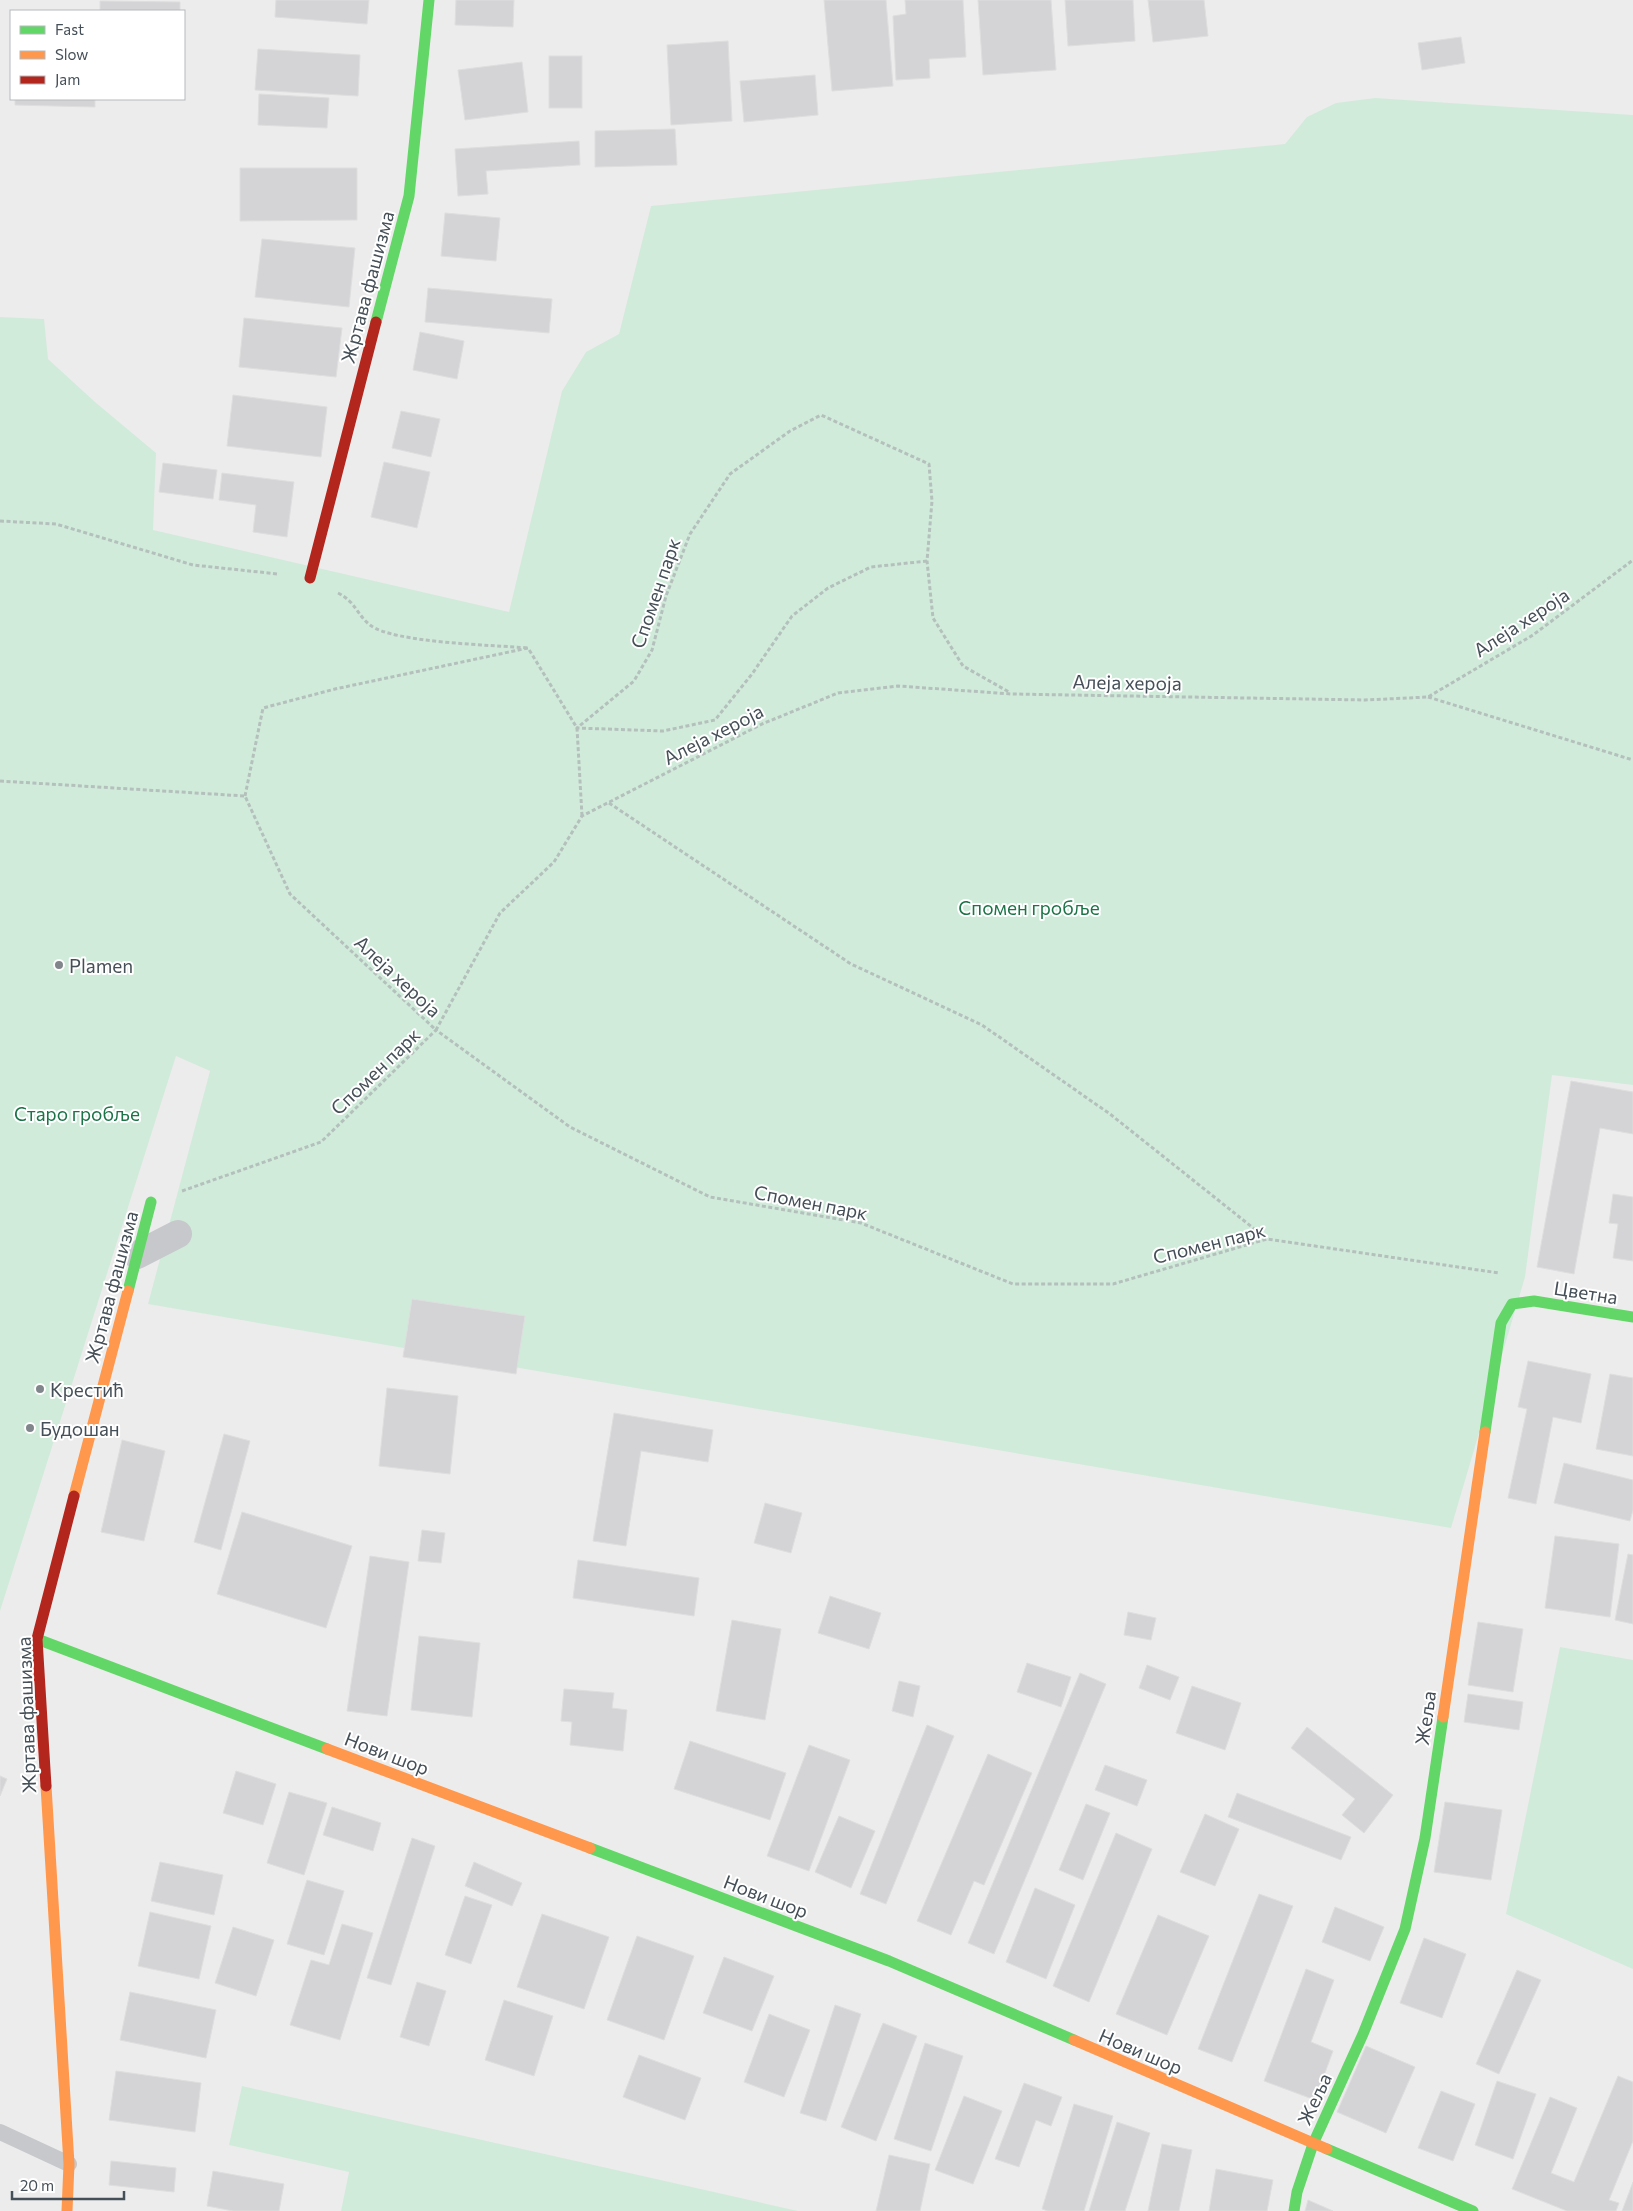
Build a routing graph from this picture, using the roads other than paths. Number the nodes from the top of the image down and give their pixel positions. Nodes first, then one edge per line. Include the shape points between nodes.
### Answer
1 (429, 0) edge
2 (310, 578) road end
3 (151, 1202) road end
4 (178, 1234) dead end
5 (137, 1254) junction
6 (1534, 1302) joint
7 (1633, 1317) edge
8 (37, 1639) junction
9 (0, 2132) edge
10 (1313, 2144) junction
11 (68, 2164) junction
12 (67, 2211) edge
13 (1294, 2211) edge
14 (1473, 2211) edge

1 - 2 street, Жртава фашизма via 409,196
3 - 5 street, Жртава фашизма
4 - 5 street
5 - 8 street, Жртава фашизма
6 - 7 street, Цветна
6 - 10 street, Жеља via 1512,1304 1501,1323 1426,1838 1405,1929 1363,2034
8 - 10 street, Нови шор via 889,1961
8 - 11 street, Жртава фашизма
9 - 11 lane
10 - 13 street
10 - 14 street, Нови шор
11 - 12 street, Жртава фашизма

